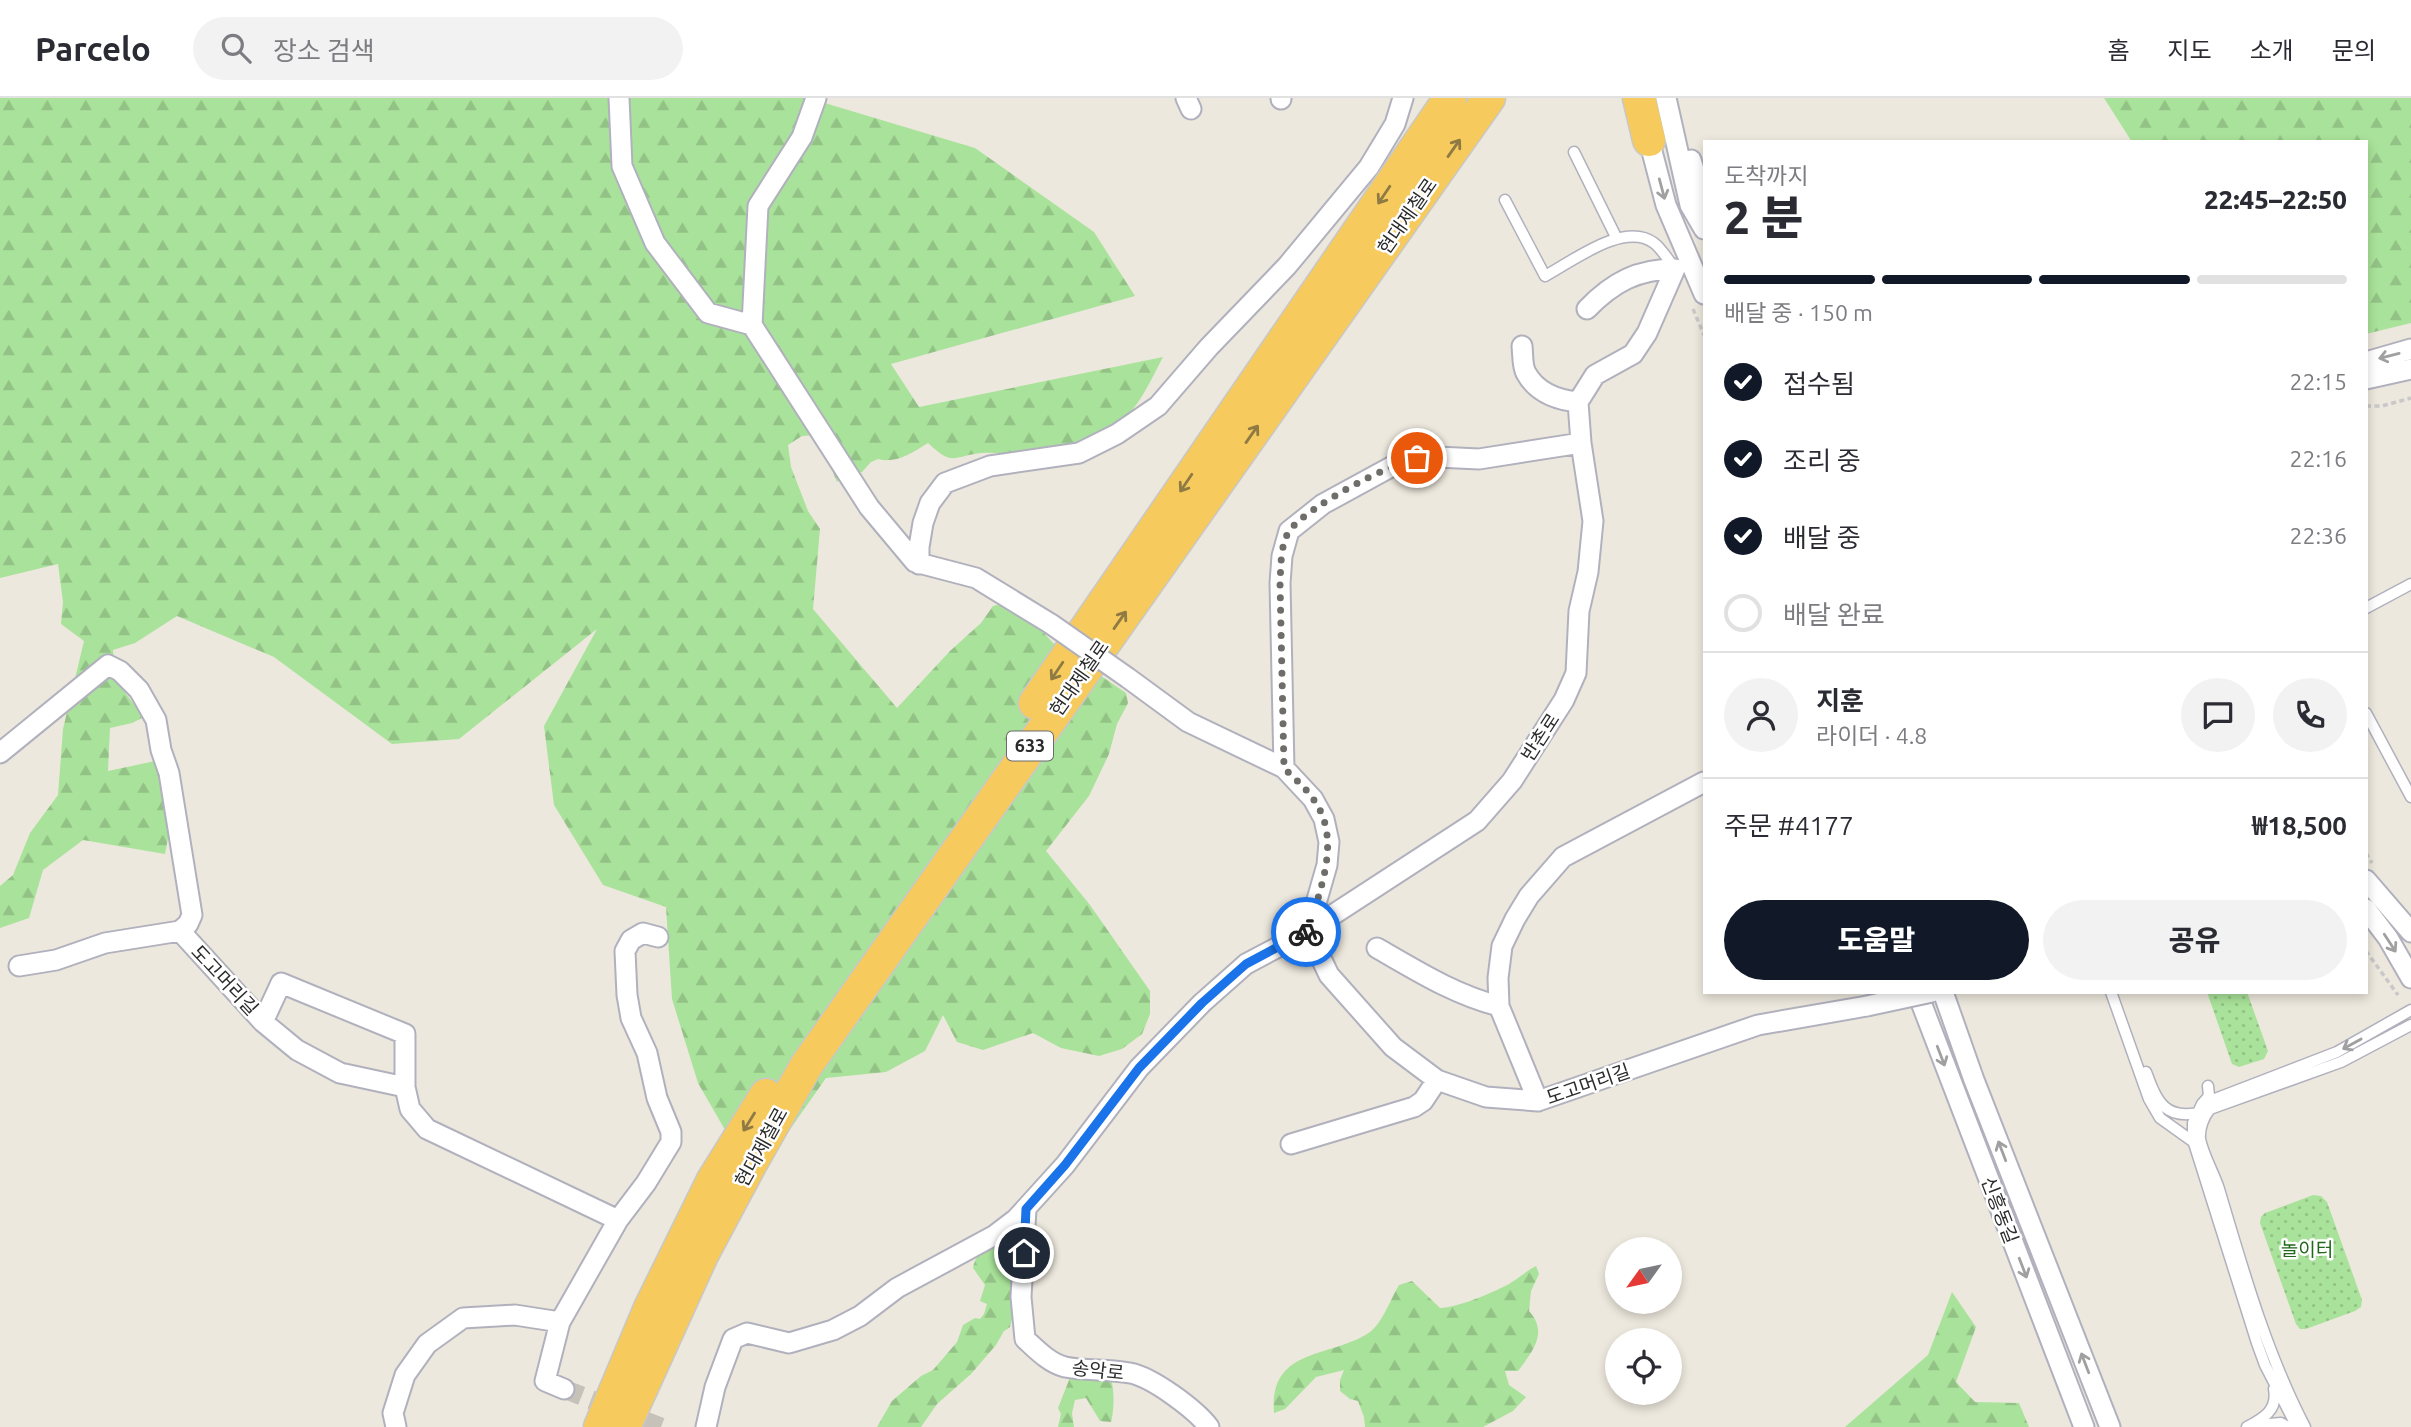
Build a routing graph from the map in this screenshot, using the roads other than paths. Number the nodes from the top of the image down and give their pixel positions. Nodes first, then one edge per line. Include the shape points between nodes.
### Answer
1 (619, 98) edge
2 (816, 98) edge
3 (1403, 98) edge
4 (1450, 98) edge
5 (1489, 98) edge
6 (1639, 98) edge
7 (1651, 98) edge
8 (1666, 98) edge
9 (1679, 98) edge
10 (1649, 140) junction
11 (1574, 152) dead end
12 (1703, 199) edge
13 (1505, 200) dead end
14 (1703, 227) edge
15 (1616, 237) junction
16 (1675, 269) junction
17 (1703, 292) edge
18 (1587, 309) dead end
19 (752, 325) junction
20 (1522, 346) dead end
21 (2411, 349) edge
22 (2368, 361) edge
23 (2411, 369) edge
24 (2368, 379) edge
25 (1578, 402) junction
26 (1581, 443) junction
27 (919, 564) junction
28 (2411, 584) edge
29 (2368, 607) edge
30 (2368, 717) edge
31 (0, 753) edge
32 (1284, 768) junction
33 (1703, 783) edge
34 (2411, 797) edge
35 (2368, 882) edge
36 (2368, 912) edge
37 (180, 931) junction
38 (1308, 931) junction
39 (2411, 932) edge
40 (658, 937) dead end
41 (1377, 948) dead end
42 (19, 966) dead end
43 (2411, 978) edge
44 (1918, 994) edge
45 (1924, 994) edge
46 (1944, 994) edge
47 (2112, 994) edge
48 (2119, 994) edge
49 (1499, 1006) junction
50 (2411, 1010) edge
51 (263, 1022) junction
52 (2411, 1025) edge
53 (1437, 1080) junction
54 (2208, 1086) dead end
55 (405, 1087) junction
56 (1538, 1101) junction
57 (2203, 1109) junction
58 (2193, 1140) junction
59 (1291, 1144) dead end
60 (755, 1156) junction
61 (2207, 1156) junction
62 (713, 1180) junction
63 (1026, 1209) junction
64 (618, 1220) junction
65 (560, 1322) junction
66 (2273, 1381) junction
67 (564, 1389) tunnel mouth
68 (396, 1427) edge
69 (579, 1427) edge
70 (600, 1427) edge
71 (624, 1427) edge
72 (647, 1427) edge
73 (706, 1427) edge
74 (1209, 1427) edge
75 (2084, 1427) edge
76 (2110, 1427) edge
77 (2249, 1427) edge
78 (2288, 1427) edge
79 (2297, 1427) edge
80 (2305, 1427) edge

1 - 19 street via 622,166 655,243 708,313
2 - 19 street via 802,138 758,206
3 - 27 street via 1395,124 1369,167 1158,406 1079,453 990,466 945,483 930,503 923,523
4 -> 62 highway, 현대제철로 / 633 via 806,1031
60 -> 5 highway, 현대제철로 / 633 via 814,1056
6 - 10 highway
7 - 10 street
8 - 14 street via 1690,205
9 - 12 street
10 -> 17 street via 1666,205
11 - 15 lane
13 - 15 lane via 1545,276
15 - 16 lane via 1637,236 1655,244
16 - 18 street via 1636,274
16 - 25 street via 1633,354 1595,375
19 - 27 street via 869,507
20 - 25 street via 1526,373 1537,386 1560,400
21 -> 22 street
23 - 24 street
25 - 26 street, 반촌로
26 - 32 street via 1479,458 1400,462 1323,504 1289,531 1280,583
26 - 38 street, 반촌로 via 1592,540 1579,611 1576,673 1564,700 1512,781 1477,821
27 - 32 street, bridge via 976,578 1051,624 1188,722
28 - 29 lane
30 - 34 lane
31 - 37 street via 108,664 120,671 139,690 156,720 169,773 192,915
32 - 38 street via 1314,799 1329,842
33 - 49 street via 1563,857 1545,876 1502,946
35 - 39 street
36 -> 43 street
37 - 42 street, 도고머리길 via 105,943 56,960
37 - 51 street, 도고머리길
38 - 53 street, 도고머리길 via 1329,975 1393,1047
38 - 63 street via 1246,964 1202,1003 1139,1068
40 - 64 street via 643,933 631,940 625,951 626,981 631,1018 647,1053 671,1142
41 - 49 street via 1446,988
44 -> 75 street, 신흥동길
45 - 56 street, 도고머리길, bridge via 1758,1025
76 -> 46 street
47 - 58 lane via 2149,1099 2160,1118
48 - 57 lane via 2161,1105 2178,1114
49 - 56 street
50 -> 57 lane via 2337,1052
51 - 55 street via 298,1050 340,1073
51 - 55 street, 도고머리길 via 281,984 405,1034
52 - 57 lane via 2341,1062
53 - 56 street, 도고머리길 via 1486,1097
53 - 59 street via 1415,1107
54 - 57 lane
55 - 64 street via 410,1109 427,1129
57 - 58 lane via 2193,1123
57 - 61 lane via 2200,1139
58 - 61 lane
58 - 66 lane
60 - 71 highway, 현대제철로 / 633 via 702,1255
60 - 72 highway
61 - 80 lane via 2273,1361
62 - 69 highway via 638,1303
62 - 70 highway, 현대제철로 / 633 via 650,1308
63 - 73 street via 995,1236 906,1282 833,1330 789,1343 747,1333 733,1339
63 - 74 street, 송악로 via 1021,1297 1025,1339 1063,1367 1132,1373 1169,1392
64 - 65 street
65 - 67 street via 545,1381
65 - 68 street via 515,1315 463,1318 427,1344 405,1375 393,1413
66 - 77 lane via 2275,1404
66 - 79 lane
77 - 78 lane via 2264,1423

